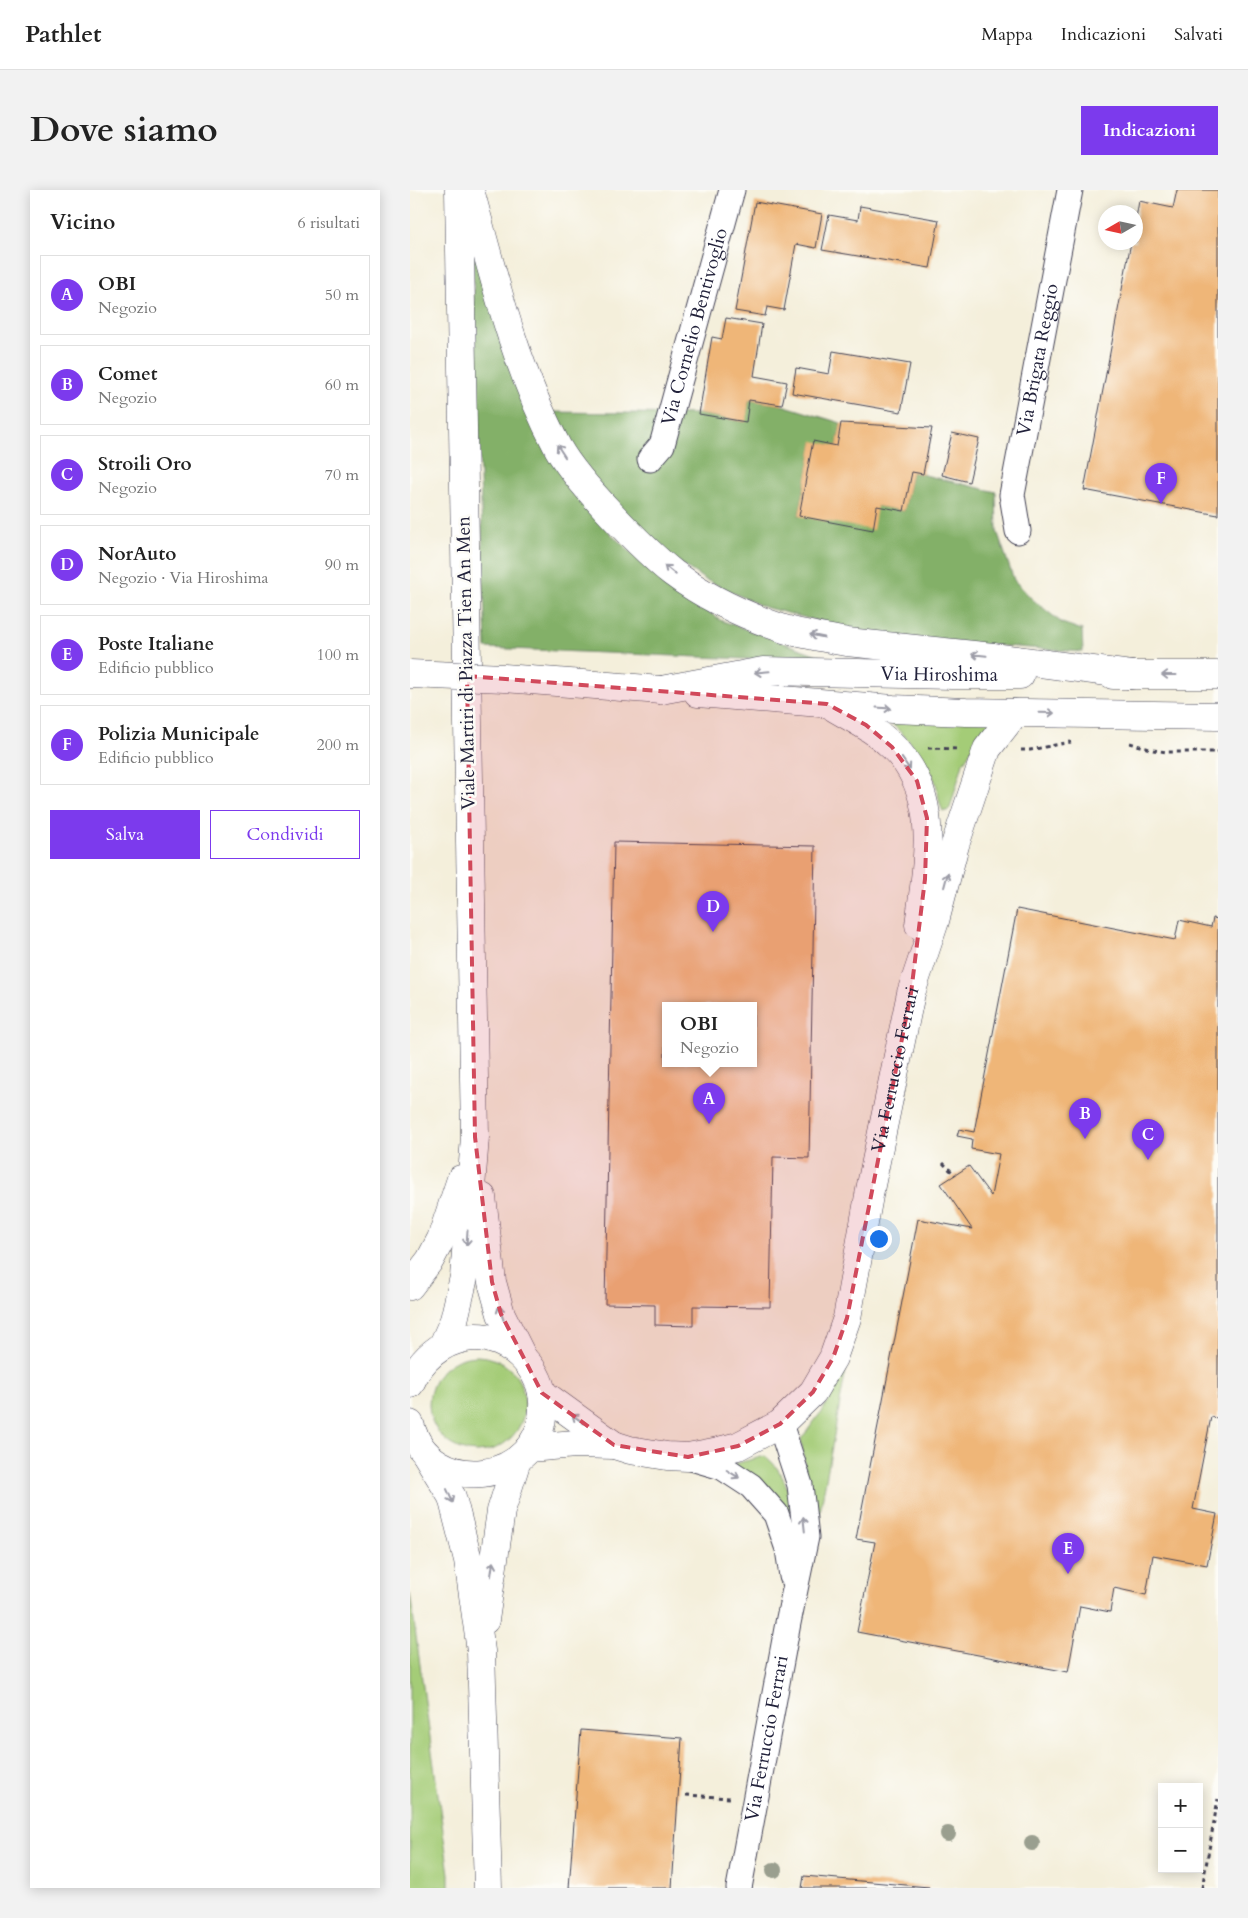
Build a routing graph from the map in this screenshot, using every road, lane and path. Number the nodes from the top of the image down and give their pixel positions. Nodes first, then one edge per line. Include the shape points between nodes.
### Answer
1 (459, 190) edge
2 (470, 190) edge
3 (732, 190) edge
4 (1070, 190) edge
5 (650, 459) dead end
6 (1018, 531) dead end
7 (410, 674) edge
8 (1218, 674) edge
9 (1131, 675) junction
10 (661, 690) junction
11 (827, 704) junction
12 (1015, 713) junction
13 (1218, 716) edge
14 (911, 993) junction
15 (475, 1137) junction
16 (943, 1162) dead end
17 (955, 1175) dead end
18 (410, 1286) edge
19 (429, 1348) edge
20 (522, 1356) junction
21 (410, 1384) edge
22 (542, 1394) junction
23 (410, 1424) edge
24 (780, 1424) junction
25 (614, 1445) junction
26 (426, 1454) junction
27 (523, 1454) junction
28 (688, 1457) junction
29 (794, 1588) junction
30 (480, 1652) junction
31 (686, 1795) dead end
32 (734, 1798) dead end
33 (1218, 1799) edge
34 (488, 1888) edge
35 (739, 1888) edge
36 (1202, 1888) edge

1 - 15 main road, Viale Martiri di Piazza Tien An Men
9 -> 2 main road via 818,637 757,619 673,573 630,534 559,450 525,374 497,292
3 - 5 street, Via Cornelio Bentivoglio via 662,445
4 - 6 street, Via Brigata Reggio via 1012,495
7 - 10 main road, Via Hiroshima, bridge
8 -> 9 main road, Via Hiroshima
9 -> 10 main road, Via Hiroshima via 763,671
10 - 11 main road, Via Hiroshima
11 -> 12 main road, Via Hiroshima
11 -> 14 main road, Via Hiroshima via 866,726 892,747 910,769 924,798 928,818 925,879
12 -> 13 main road, Via Hiroshima
14 -> 12 main road, Via Ferruccio Ferrari via 987,749
14 - 24 main road, Via Ferruccio Ferrari via 847,1318 824,1375 813,1392
15 - 18 main road via 442,1239
15 -> 19 main road, Viale Martiri di Piazza Tien An Men via 460,1300 454,1320
20 -> 15 main road, Viale Martiri di Piazza Tien An Men via 501,1314 492,1282
16 - 17 path
19 - 20 main road, Viale Martiri di Piazza Tien An Men via 460,1338 478,1337 496,1340
19 - 21 main road, Viale Martiri di Piazza Tien An Men
20 - 22 main road, Viale Martiri di Piazza Tien An Men via 535,1373
25 -> 22 main road
22 - 27 main road, Viale Martiri di Piazza Tien An Men via 541,1422 536,1436
23 - 26 main road, Viale Martiri di Piazza Tien An Men via 413,1435
24 - 28 main road, Via Ferruccio Ferrari via 738,1446
29 -> 24 street, Via Ferruccio Ferrari via 806,1537 800,1485
25 - 27 main road via 574,1444
25 - 28 main road via 647,1453
26 - 27 main road, Viale Martiri di Piazza Tien An Men via 442,1466 460,1473 480,1474 499,1470
26 -> 30 main road, Viale Martiri di Piazza Tien An Men via 452,1497 468,1560
30 -> 27 main road, Viale Martiri di Piazza Tien An Men via 501,1511
28 -> 29 street, Via Ferruccio Ferrari via 722,1467 751,1486 776,1514 788,1549
29 - 35 street, Via Ferruccio Ferrari
30 - 34 main road, Viale Martiri di Piazza Tien An Men
31 - 32 path
33 - 36 path

